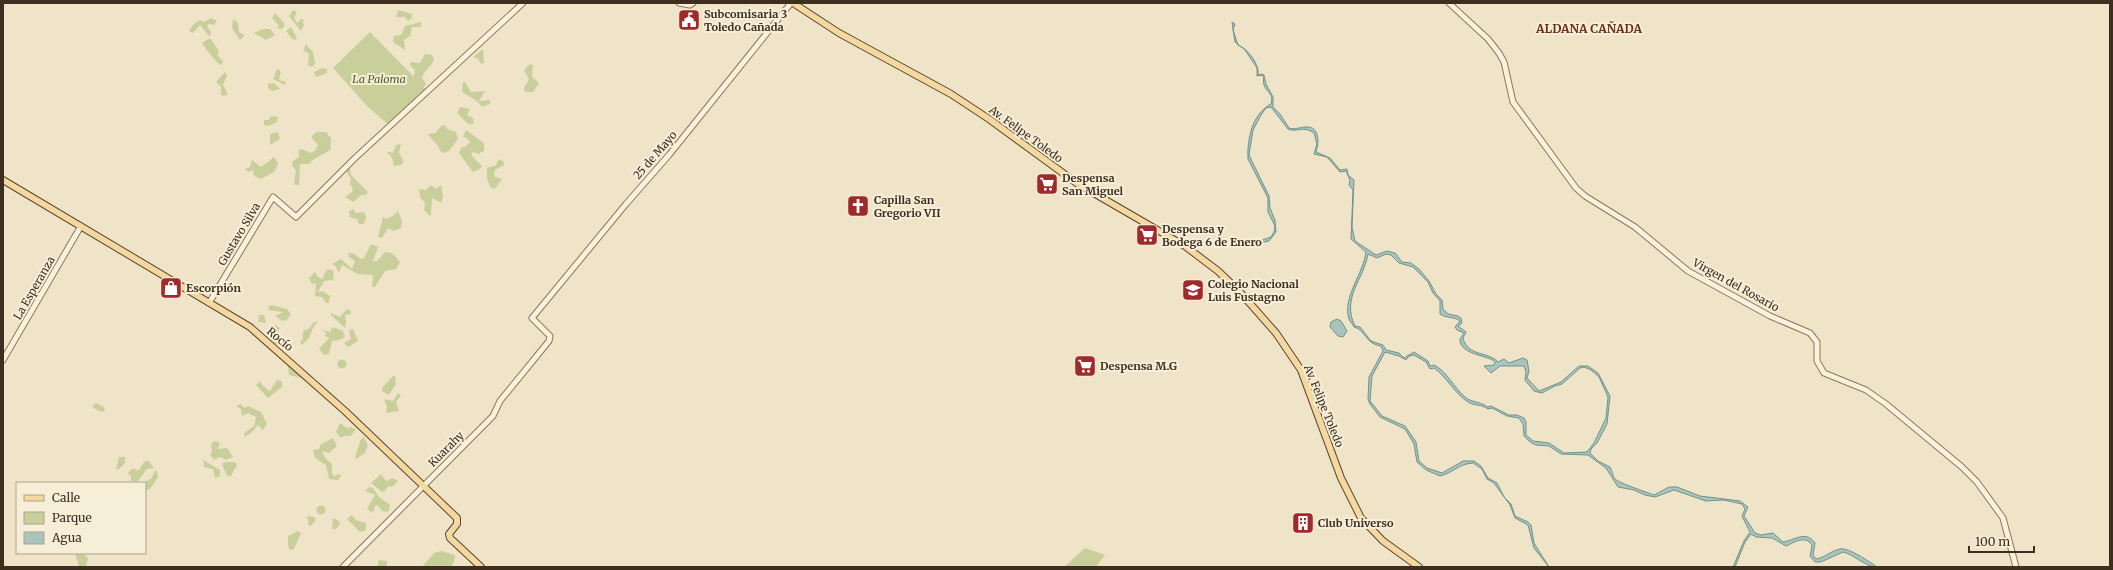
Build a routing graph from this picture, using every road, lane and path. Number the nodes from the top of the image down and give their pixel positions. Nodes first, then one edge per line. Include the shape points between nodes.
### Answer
1 (523, 3) edge
2 (679, 3) edge
3 (792, 3) edge
4 (1449, 3) edge
5 (692, 4) edge
6 (3, 180) edge
7 (81, 226) junction
8 (209, 303) junction
9 (550, 336) joint
10 (3, 360) edge
11 (423, 486) junction
12 (342, 567) edge
13 (481, 567) edge
14 (1419, 567) edge
15 (2016, 567) edge

1 - 8 street, Gustavo Silva via 369,144 296,217 273,197
2 - 5 street
3 - 9 street, 25 de Mayo via 532,318
3 - 14 main road, Av. Felipe Toledo via 839,33 946,90 1078,184 1185,246 1218,271 1276,333 1300,370 1341,478 1361,518 1383,541
4 - 15 street, Virgen del Rosario via 1488,39 1499,53 1504,62 1513,102 1576,188 1635,227 1688,271 1770,316 1810,333 1817,342 1816,361 1824,373 1866,390 1886,404 1977,482 2003,518
6 - 7 main road, Rocío
7 - 8 main road, Rocío
7 - 10 street, La Esperanza
8 - 11 main road, Rocío via 250,327 280,352
9 - 11 street, Kuarahy via 549,341 500,401 492,416
11 - 12 street, Kuarahy
11 - 13 main road, Rocío via 457,518 458,521 449,534 450,538

